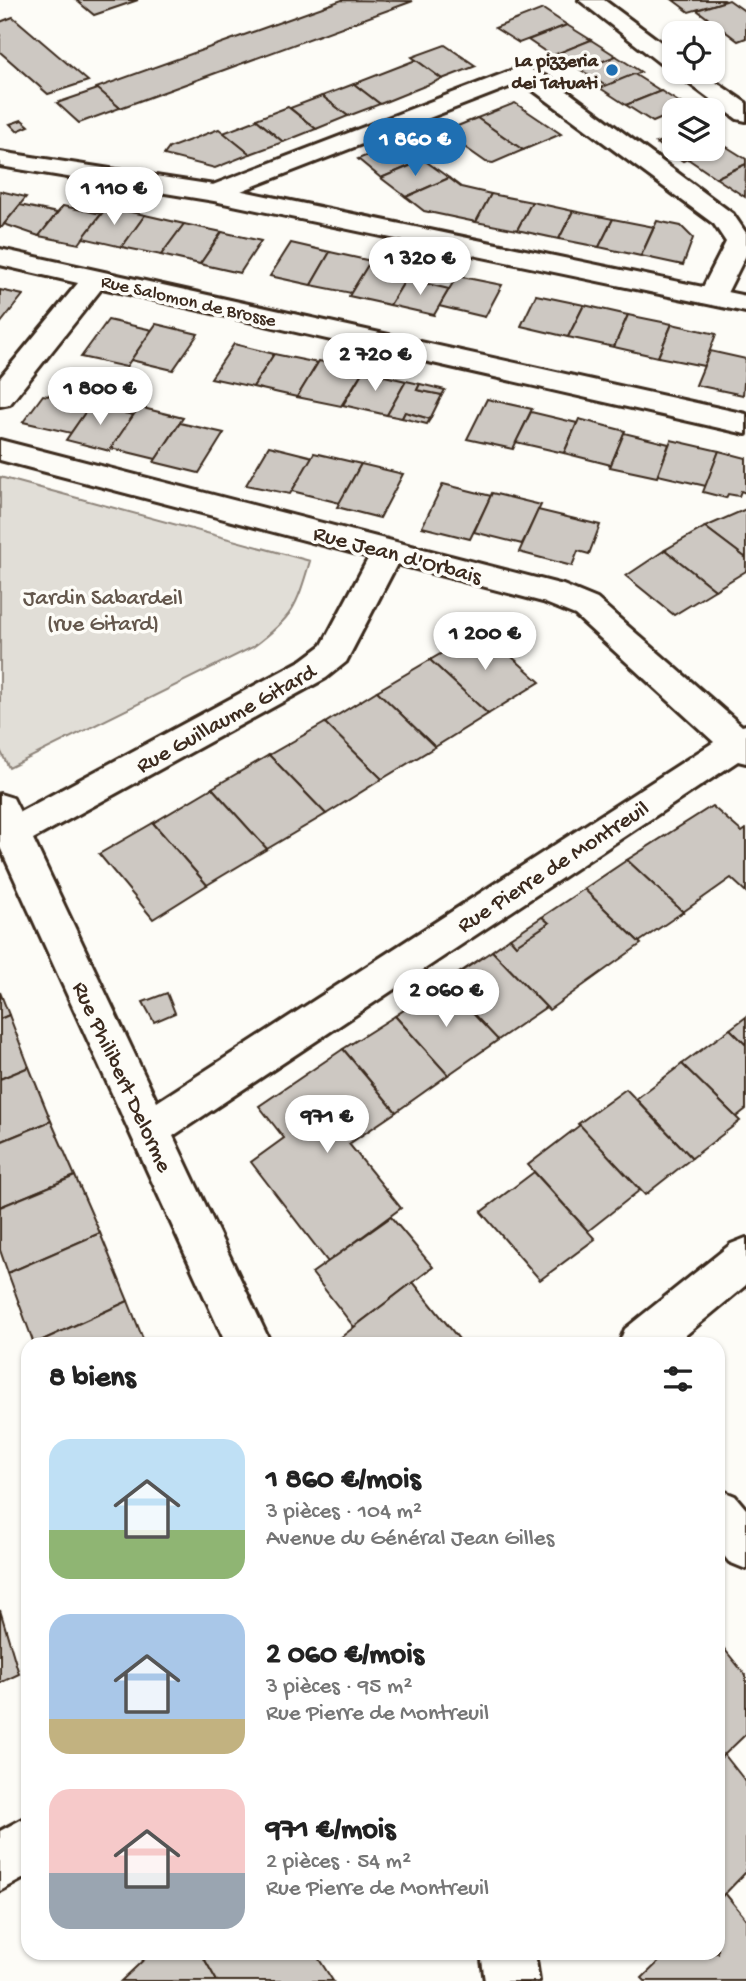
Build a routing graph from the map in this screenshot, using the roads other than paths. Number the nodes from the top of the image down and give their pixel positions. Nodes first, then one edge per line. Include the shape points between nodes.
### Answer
1 (590, 0) edge
2 (662, 54) edge
3 (500, 56) dead end
4 (523, 73) junction
5 (704, 84) edge
6 (746, 114) edge
7 (0, 159) edge
8 (214, 193) junction
9 (0, 257) edge
10 (96, 278) junction
11 (712, 297) junction
12 (746, 304) edge
13 (0, 397) edge
14 (746, 424) edge
15 (0, 450) edge
16 (388, 551) junction
17 (743, 744) edge
18 (7, 820) edge
19 (148, 1130) junction
20 (746, 1258) edge
21 (246, 1337) edge
22 (650, 1337) edge
23 (725, 1521) edge
24 (746, 1545) edge
25 (21, 1848) edge
26 (0, 1866) edge
27 (509, 1960) edge
28 (512, 1981) edge

1 - 2 street
3 - 4 street
4 - 8 street
4 - 11 street via 724,219 739,242
5 - 6 street
7 - 8 street
8 - 11 street
9 - 10 street, Rue Salomon de Brosse
10 - 13 street
10 - 14 street, Rue Salomon de Brosse
11 - 12 street
15 - 16 street, Rue Jean d'Orbais
16 - 17 street, Rue Jean d'Orbais via 552,593 586,607
16 - 18 street, Rue Guillaume Gitard via 334,653 314,669
17 - 19 street, Rue Pierre de Montreuil
18 - 19 street, Rue Philibert Delorme
19 - 21 street, Rue Philibert Delorme
20 - 22 street
23 - 24 street
25 - 26 street
27 - 28 street

